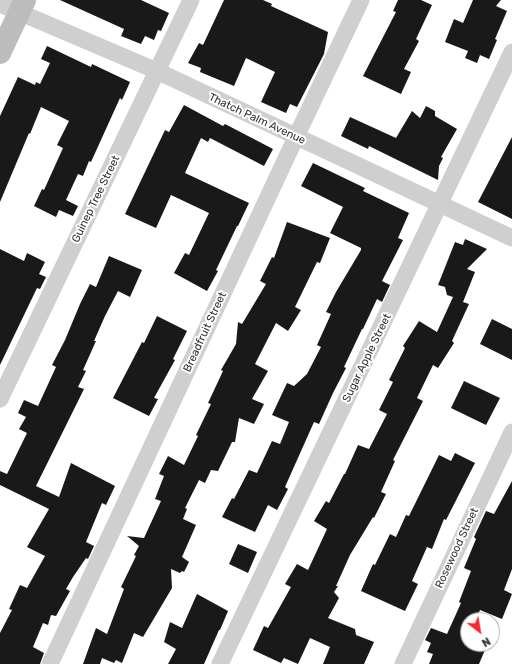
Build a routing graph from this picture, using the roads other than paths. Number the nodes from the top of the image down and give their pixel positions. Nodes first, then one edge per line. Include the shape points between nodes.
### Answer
1 (191, 0) edge
2 (361, 0) edge
3 (0, 4) edge
4 (22, 7) edge
5 (512, 52) edge
6 (0, 53) edge
7 (157, 71) junction
8 (296, 137) junction
9 (441, 204) junction
10 (512, 238) edge
11 (0, 399) edge
12 (512, 432) edge
13 (50, 664) edge
14 (220, 664) edge
15 (403, 664) edge

1 - 7 street, Guinep Tree Street
2 - 8 street, Breadfruit Street
3 - 4 street, Thatch Palm Avenue
4 - 6 main road
4 - 7 street, Thatch Palm Avenue
5 - 9 street, Sugar Apple Street
7 - 8 street, Thatch Palm Avenue
7 - 11 street, Guinep Tree Street
8 - 9 street, Thatch Palm Avenue
8 - 13 street, Breadfruit Street
9 - 10 street, Thatch Palm Avenue
9 - 14 street, Sugar Apple Street
12 - 15 street, Rosewood Street

